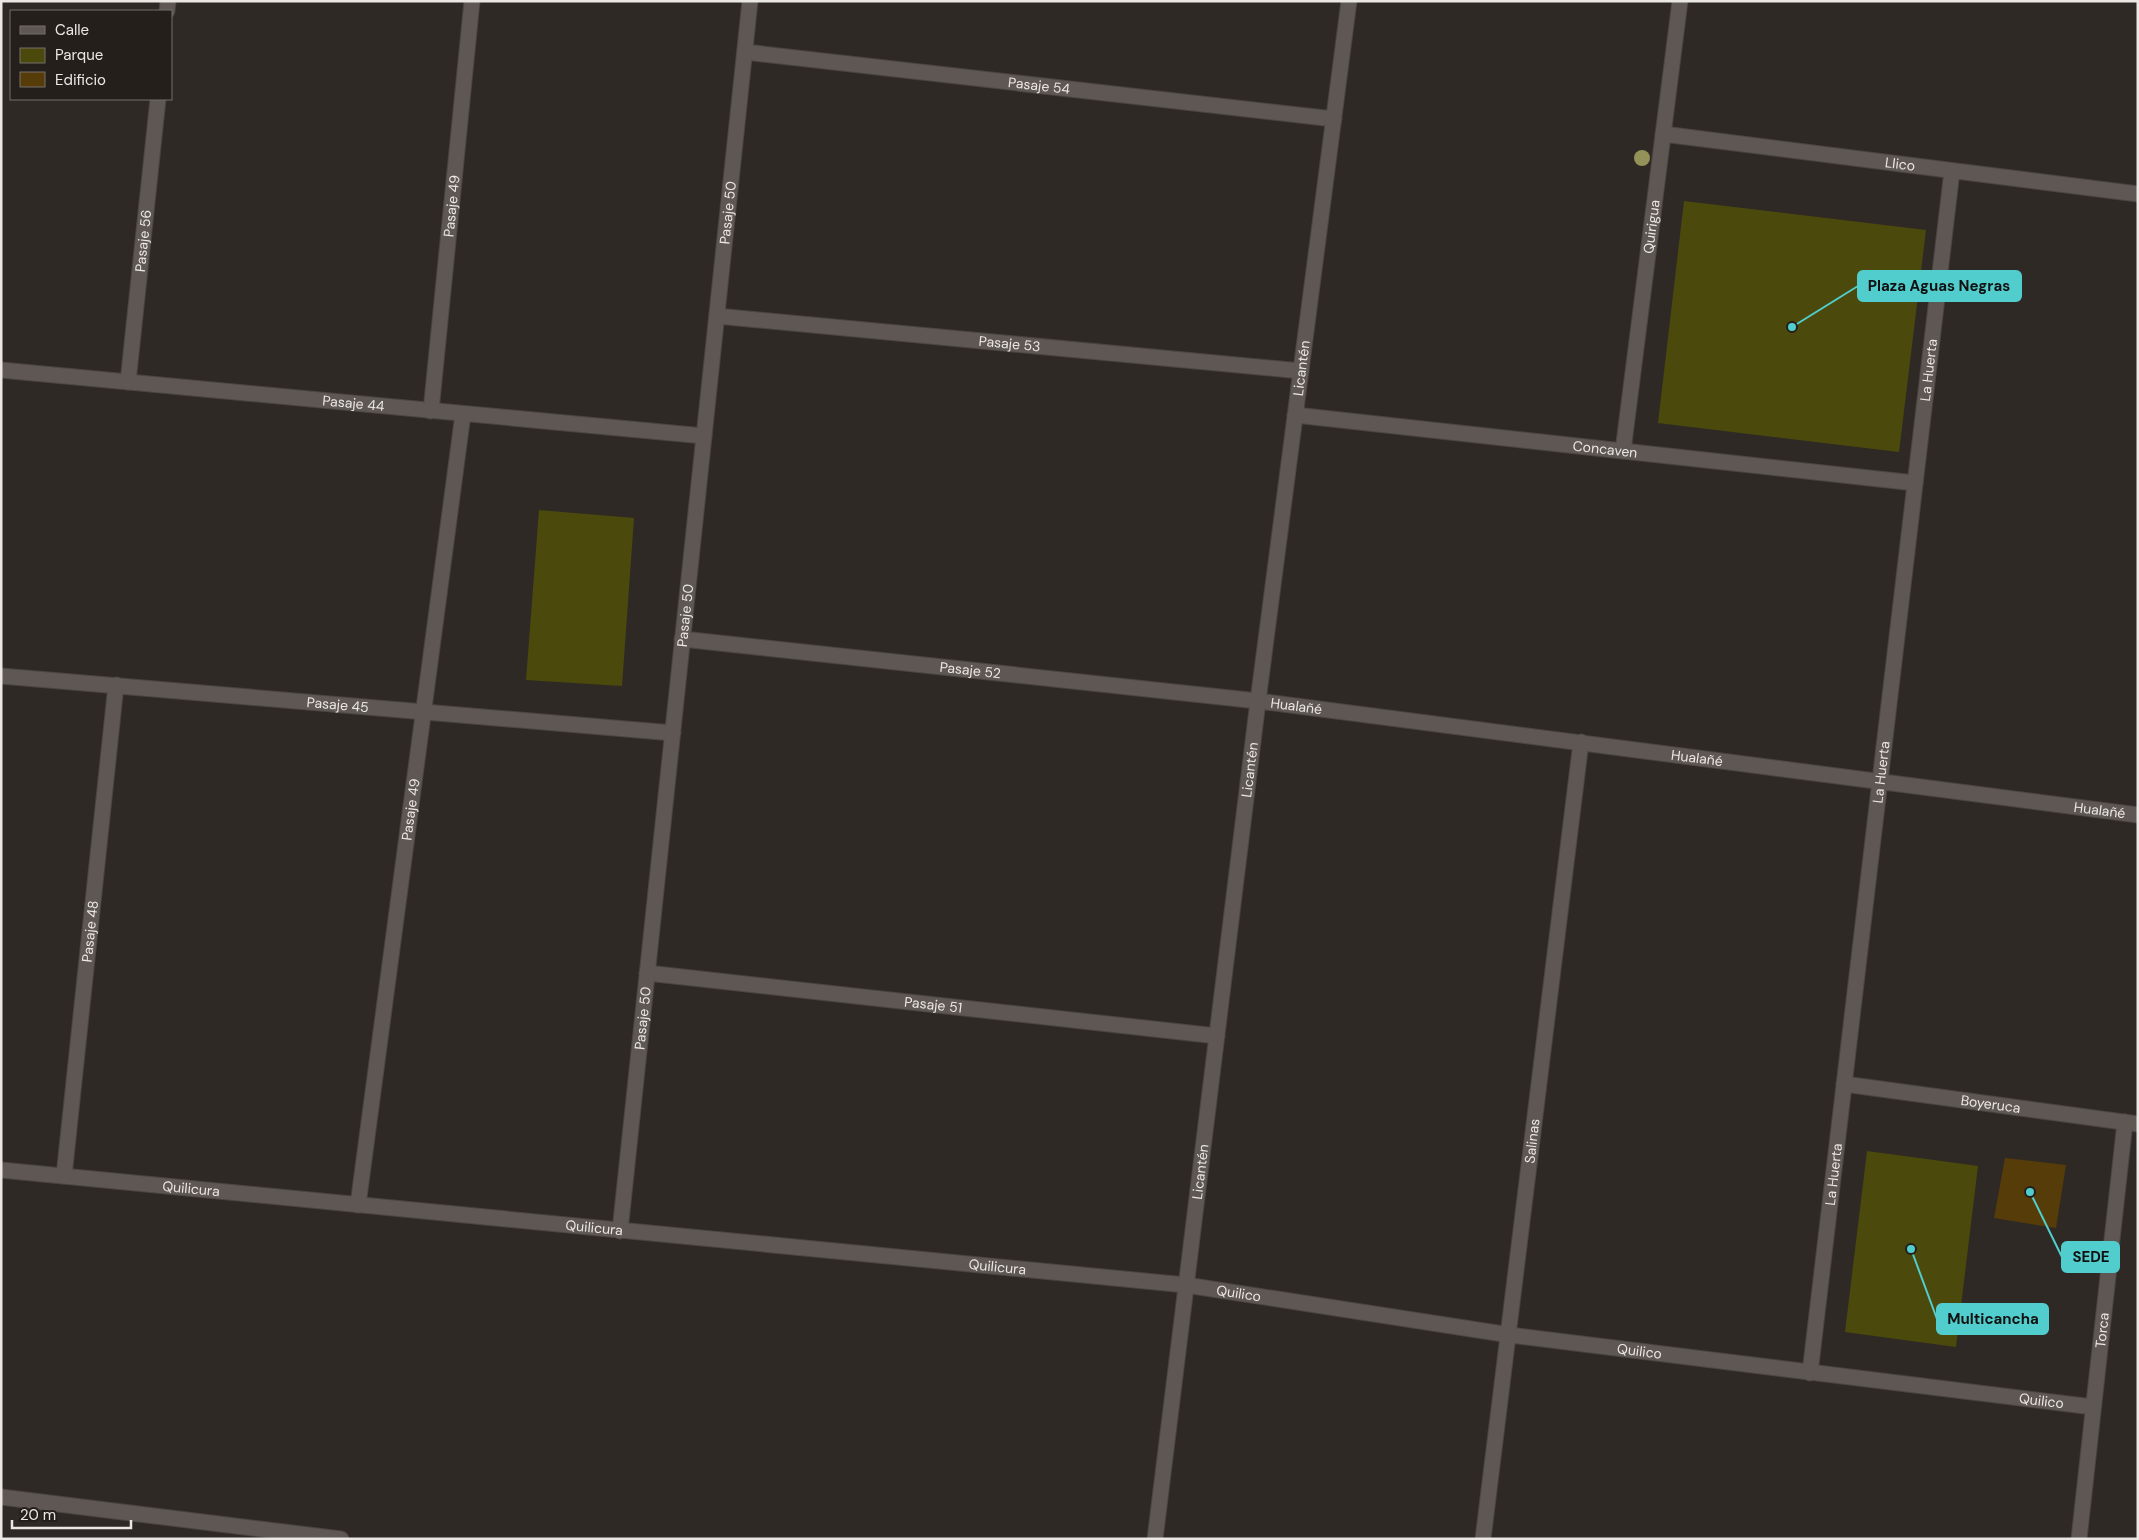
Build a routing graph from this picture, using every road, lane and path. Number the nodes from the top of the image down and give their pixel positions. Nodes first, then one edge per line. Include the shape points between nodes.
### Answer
1 (472, 1) edge
2 (750, 1) edge
3 (1349, 1) edge
4 (1680, 1) edge
5 (745, 52) junction
6 (158, 100) edge
7 (1334, 119) junction
8 (1663, 134) junction
9 (1952, 171) junction
10 (2138, 194) edge
11 (717, 316) junction
12 (1, 370) edge
13 (1301, 371) junction
14 (128, 382) junction
15 (431, 410) junction
16 (463, 414) junction
17 (1295, 415) junction
18 (704, 436) junction
19 (1623, 451) junction
20 (1916, 483) junction
21 (682, 639) junction
22 (1, 676) edge
23 (116, 685) junction
24 (1258, 701) junction
25 (424, 712) junction
26 (673, 733) junction
27 (1581, 742) junction
28 (1880, 781) junction
29 (2138, 815) edge
30 (647, 973) junction
31 (1217, 1036) junction
32 (1844, 1084) junction
33 (2132, 1123) edge
34 (1, 1170) edge
35 (64, 1176) junction
36 (358, 1205) junction
37 (620, 1231) junction
38 (1186, 1285) junction
39 (1510, 1335) junction
40 (1810, 1372) junction
41 (2093, 1407) junction
42 (1, 1497) edge
43 (341, 1539) edge
44 (1156, 1539) edge
45 (1484, 1539) edge
46 (2079, 1539) edge

1 - 15 street, Pasaje 49
2 - 5 street, Pasaje 50
3 - 7 street, Licantén
4 - 8 street, Quirigua
5 - 7 street, Pasaje 54
5 - 11 street, Pasaje 50
6 - 14 street, Pasaje 56
7 - 13 street, Licantén
8 - 9 street, Llico
8 - 19 street, Quirigua
9 - 10 street, Llico
9 - 20 street, La Huerta
11 - 13 street, Pasaje 53
11 - 18 street, Pasaje 50
12 - 14 street, Pasaje 44
13 - 17 street, Licantén
14 - 15 street, Pasaje 44
15 - 16 street, Pasaje 44
16 - 18 street, Pasaje 44
16 - 25 street, Pasaje 49
17 - 19 street, Concaven
17 - 24 street, Licantén
18 - 21 street, Pasaje 50
19 - 20 street, Concaven
20 - 28 street, La Huerta
21 - 24 street, Pasaje 52
21 - 26 street, Pasaje 50
22 - 23 street, Pasaje 45
23 - 25 street, Pasaje 45
23 - 35 street, Pasaje 48
24 - 27 street, Hualañé
24 - 31 street, Licantén
25 - 26 street, Pasaje 45
25 - 36 street, Pasaje 49
26 - 30 street, Pasaje 50
27 - 28 street, Hualañé
27 - 39 street, Salinas
28 - 29 street, Hualañé
28 - 32 street, La Huerta
30 - 31 street, Pasaje 51
30 - 37 street, Pasaje 50
31 - 38 street, Licantén
32 - 33 street, Boyeruca
32 - 40 street, La Huerta
33 - 41 street, Torca
34 - 35 street, Quilicura
35 - 36 street, Quilicura
36 - 37 street, Quilicura
37 - 38 street, Quilicura
38 - 39 street, Quilico
38 - 44 street, Licantén
39 - 40 street, Quilico
39 - 45 street, Salinas
40 - 41 street, Quilico
41 - 46 street, Torca
42 - 43 street

